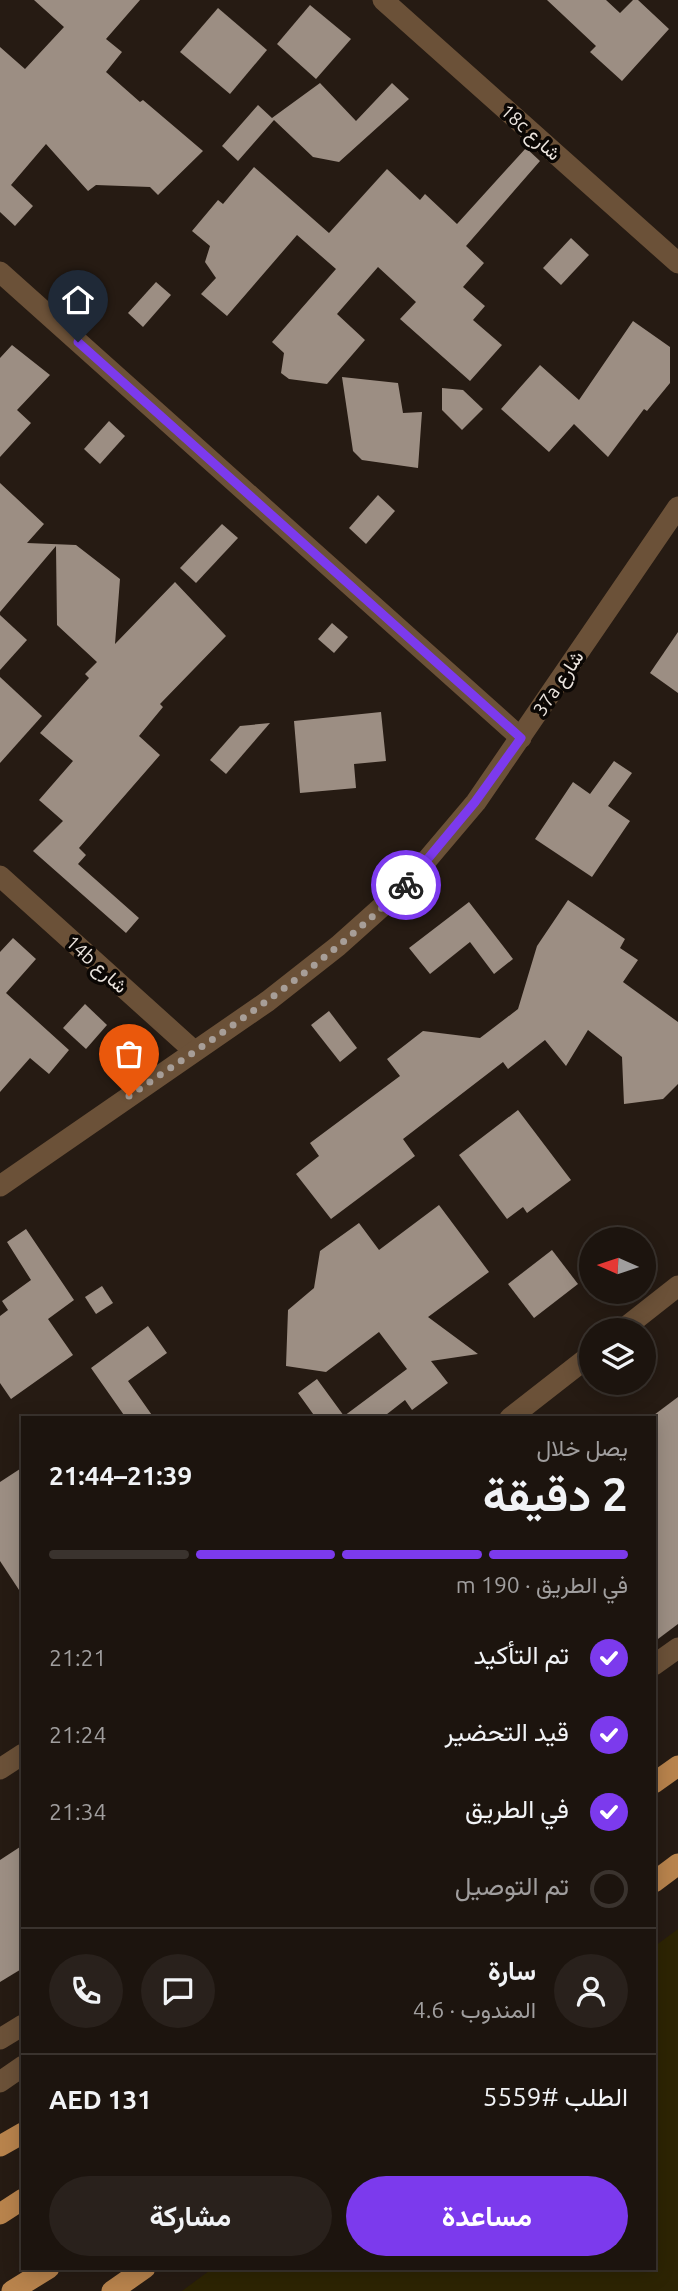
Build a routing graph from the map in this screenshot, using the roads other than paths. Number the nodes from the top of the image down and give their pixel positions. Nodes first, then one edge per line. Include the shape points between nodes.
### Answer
1 (383, 0) edge
2 (678, 263) edge
3 (0, 272) edge
4 (678, 507) edge
5 (521, 738) junction
6 (0, 876) edge
7 (194, 1051) junction
8 (0, 1186) edge
9 (678, 1286) edge
10 (637, 1318) edge
11 (579, 1364) edge
12 (513, 1416) edge
13 (678, 1648) edge
14 (656, 1664) edge
15 (21, 1755) edge
16 (678, 1766) edge
17 (0, 1769) edge
18 (656, 1782) edge
19 (678, 1864) edge
20 (656, 1880) edge
21 (21, 2026) edge
22 (0, 2039) edge
23 (21, 2067) edge
24 (0, 2082) edge
25 (21, 2134) edge
26 (0, 2146) edge
27 (21, 2200) edge
28 (0, 2214) edge
29 (46, 2270) edge
30 (142, 2270) edge
31 (12, 2291) edge
32 (113, 2291) edge

1 - 2 street, 18c شارع
3 - 5 street
4 - 5 street, 37a شارع
5 - 7 street, 37a شارع via 404,887 268,1001
6 - 7 street, 14b شارع
7 - 8 street, 37a شارع
9 - 10 street
11 - 12 street
13 - 14 street
15 - 17 street
16 - 18 main road
19 - 20 main road
21 - 22 street
23 - 24 street
25 - 26 main road
27 - 28 main road
29 - 31 main road
30 - 32 main road

